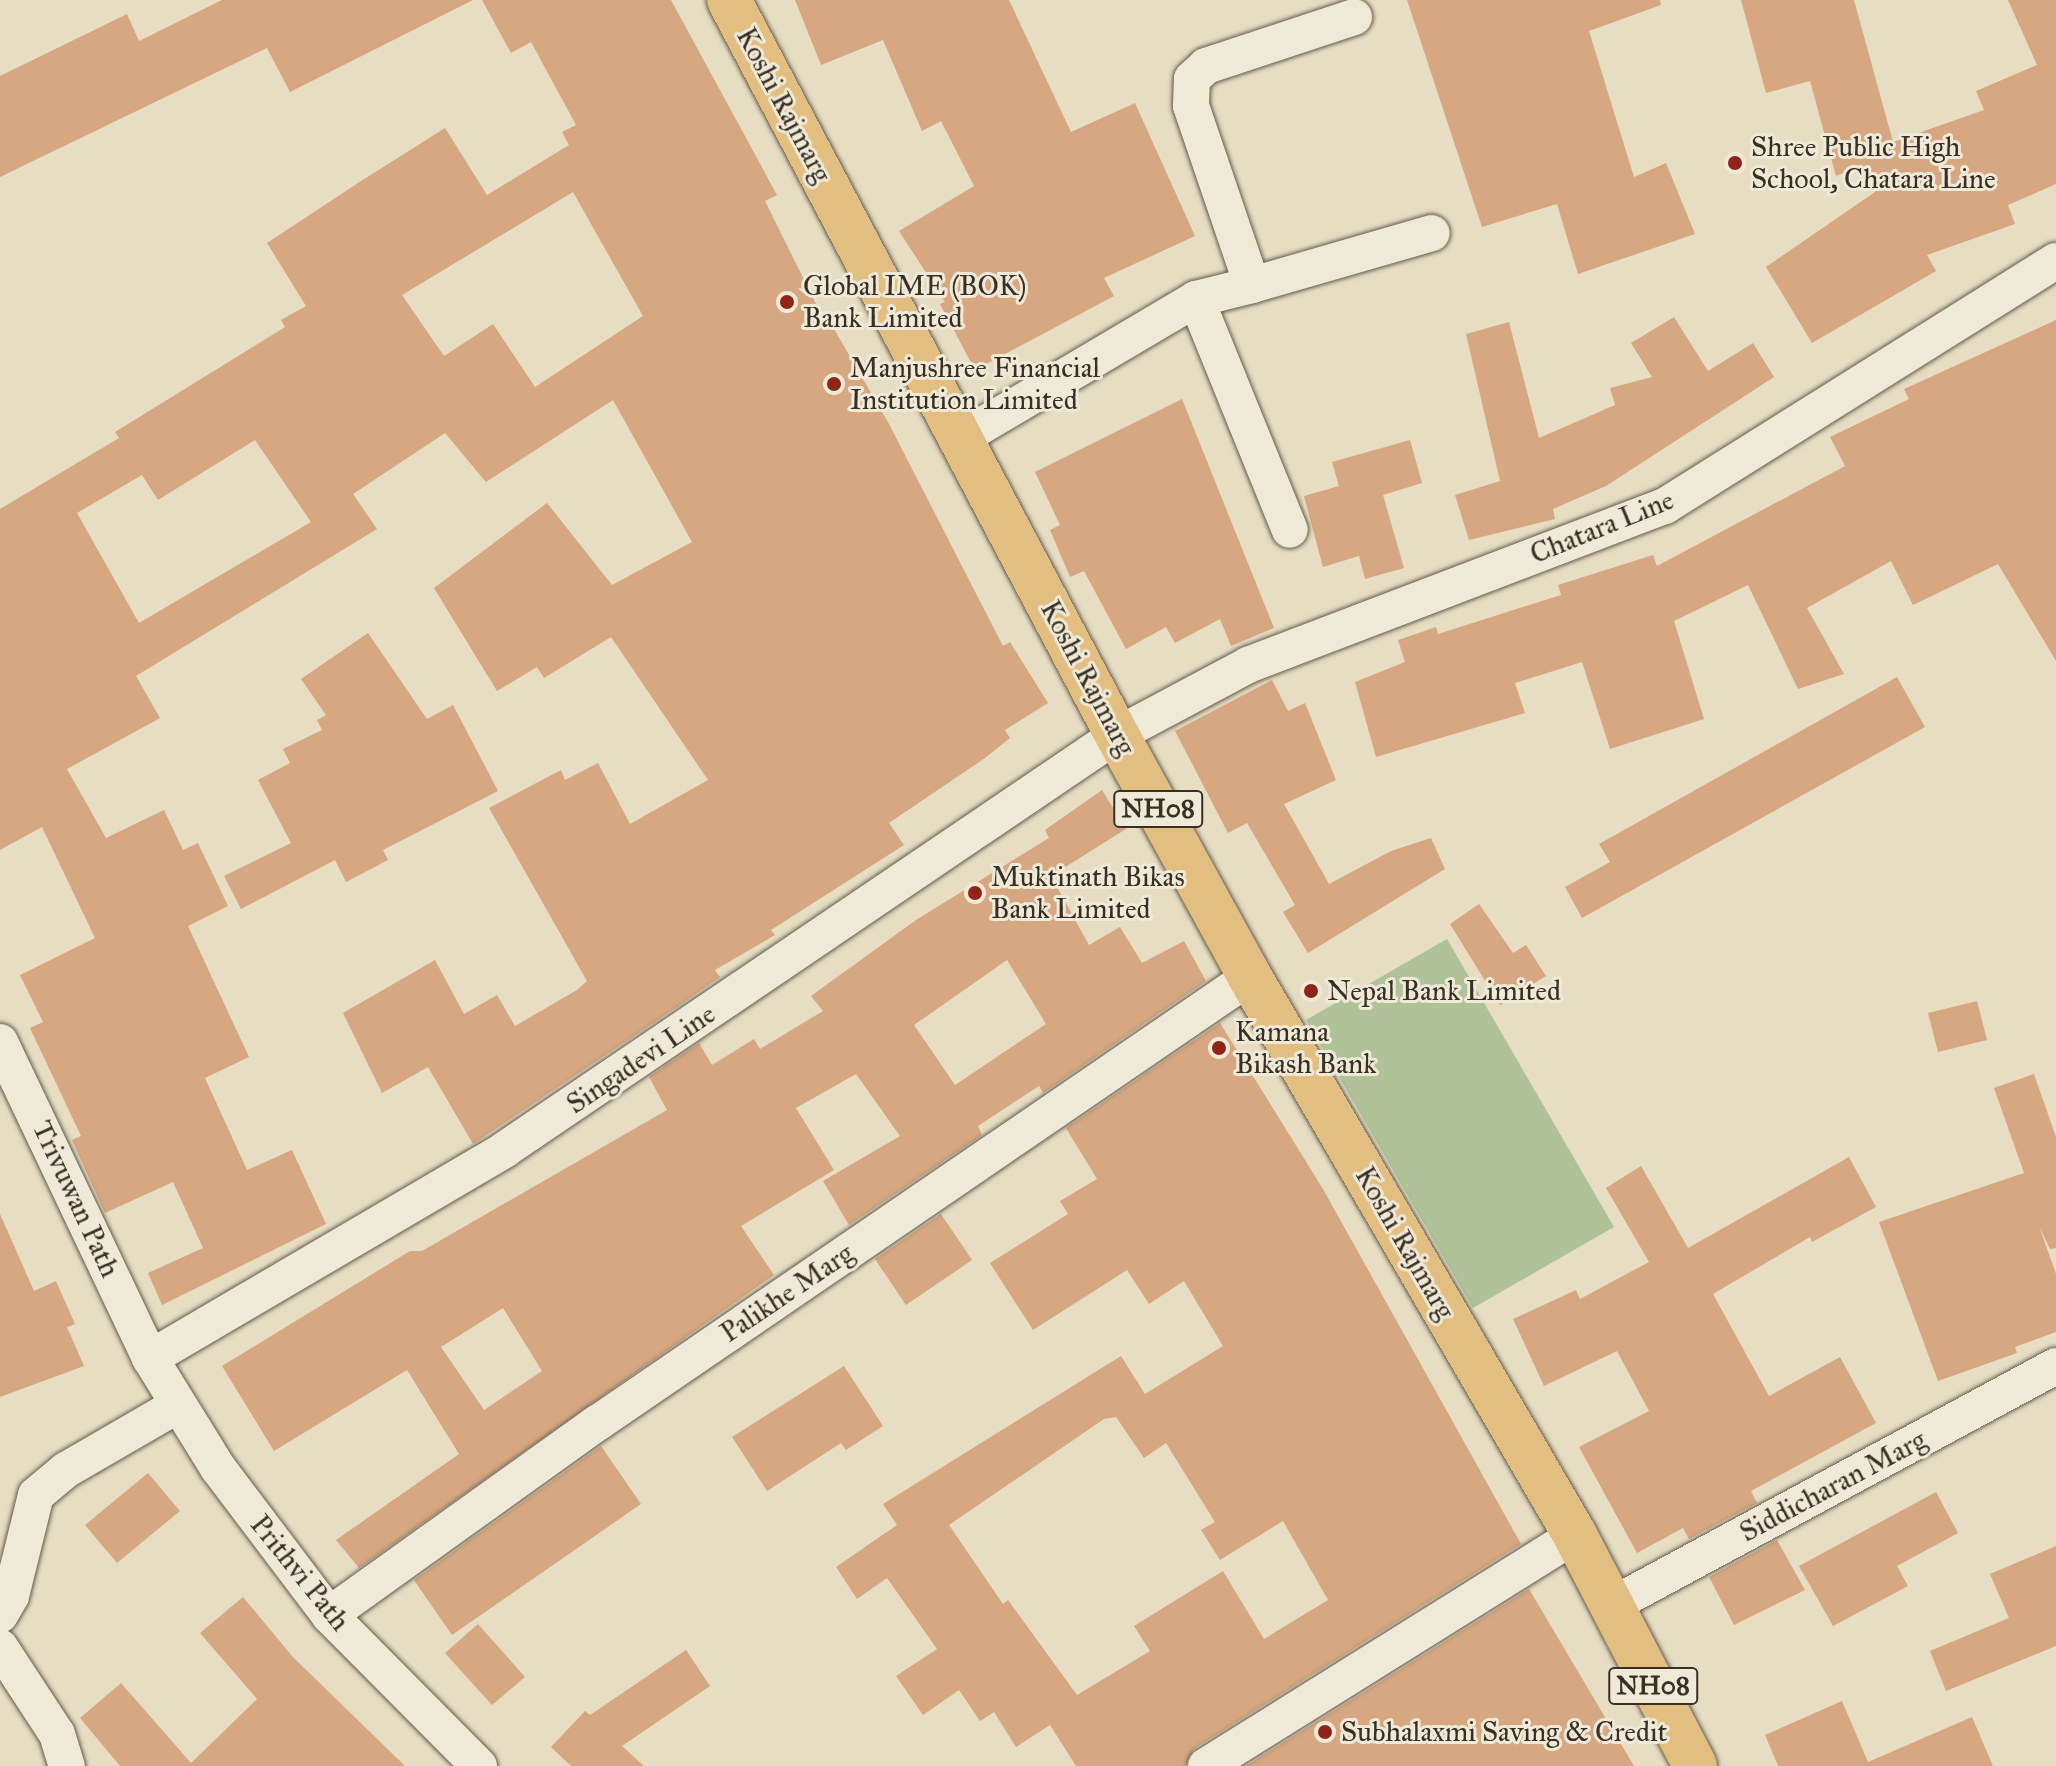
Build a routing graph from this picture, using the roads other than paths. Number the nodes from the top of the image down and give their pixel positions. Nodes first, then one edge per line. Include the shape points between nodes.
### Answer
1 (729, 0) edge
2 (1354, 17) dead end
3 (1432, 233) dead end
4 (2056, 261) edge
5 (1252, 285) junction
6 (1196, 299) junction
7 (961, 438) junction
8 (1290, 530) dead end
9 (1117, 735) junction
10 (1250, 977) junction
11 (0, 1042) edge
12 (150, 1358) junction
13 (2056, 1366) edge
14 (178, 1405) junction
15 (1575, 1535) junction
16 (1610, 1606) junction
17 (0, 1615) edge
18 (329, 1615) junction
19 (0, 1647) edge
20 (67, 1766) edge
21 (479, 1766) edge
22 (1206, 1766) edge
23 (1695, 1766) edge

1 - 7 main road, Koshi Rajmarg / NH08
2 - 5 street via 1206,66 1192,79 1191,106
3 - 5 street
4 - 9 street, Chatara Line via 1665,506 1248,665
5 - 6 street
6 - 7 street
6 - 8 street
7 - 9 main road, Koshi Rajmarg / NH08
9 - 10 main road, Koshi Rajmarg / NH08
9 - 12 street, Singadevi Line via 504,1150
10 - 15 main road, Koshi Rajmarg / NH08
10 - 18 street, Palikhe Marg via 599,1422
11 - 12 street, Trivuwan Path
12 - 14 street, Prithvi Path
13 - 16 street, Siddicharan Marg
14 - 17 street via 66,1470 36,1495 11,1596
14 - 18 street, Prithvi Path via 218,1468
15 - 16 main road, Koshi Rajmarg / NH08
15 - 22 street
16 - 23 main road, Koshi Rajmarg / NH08
18 - 21 street, Prithvi Path
19 - 20 street via 57,1734

